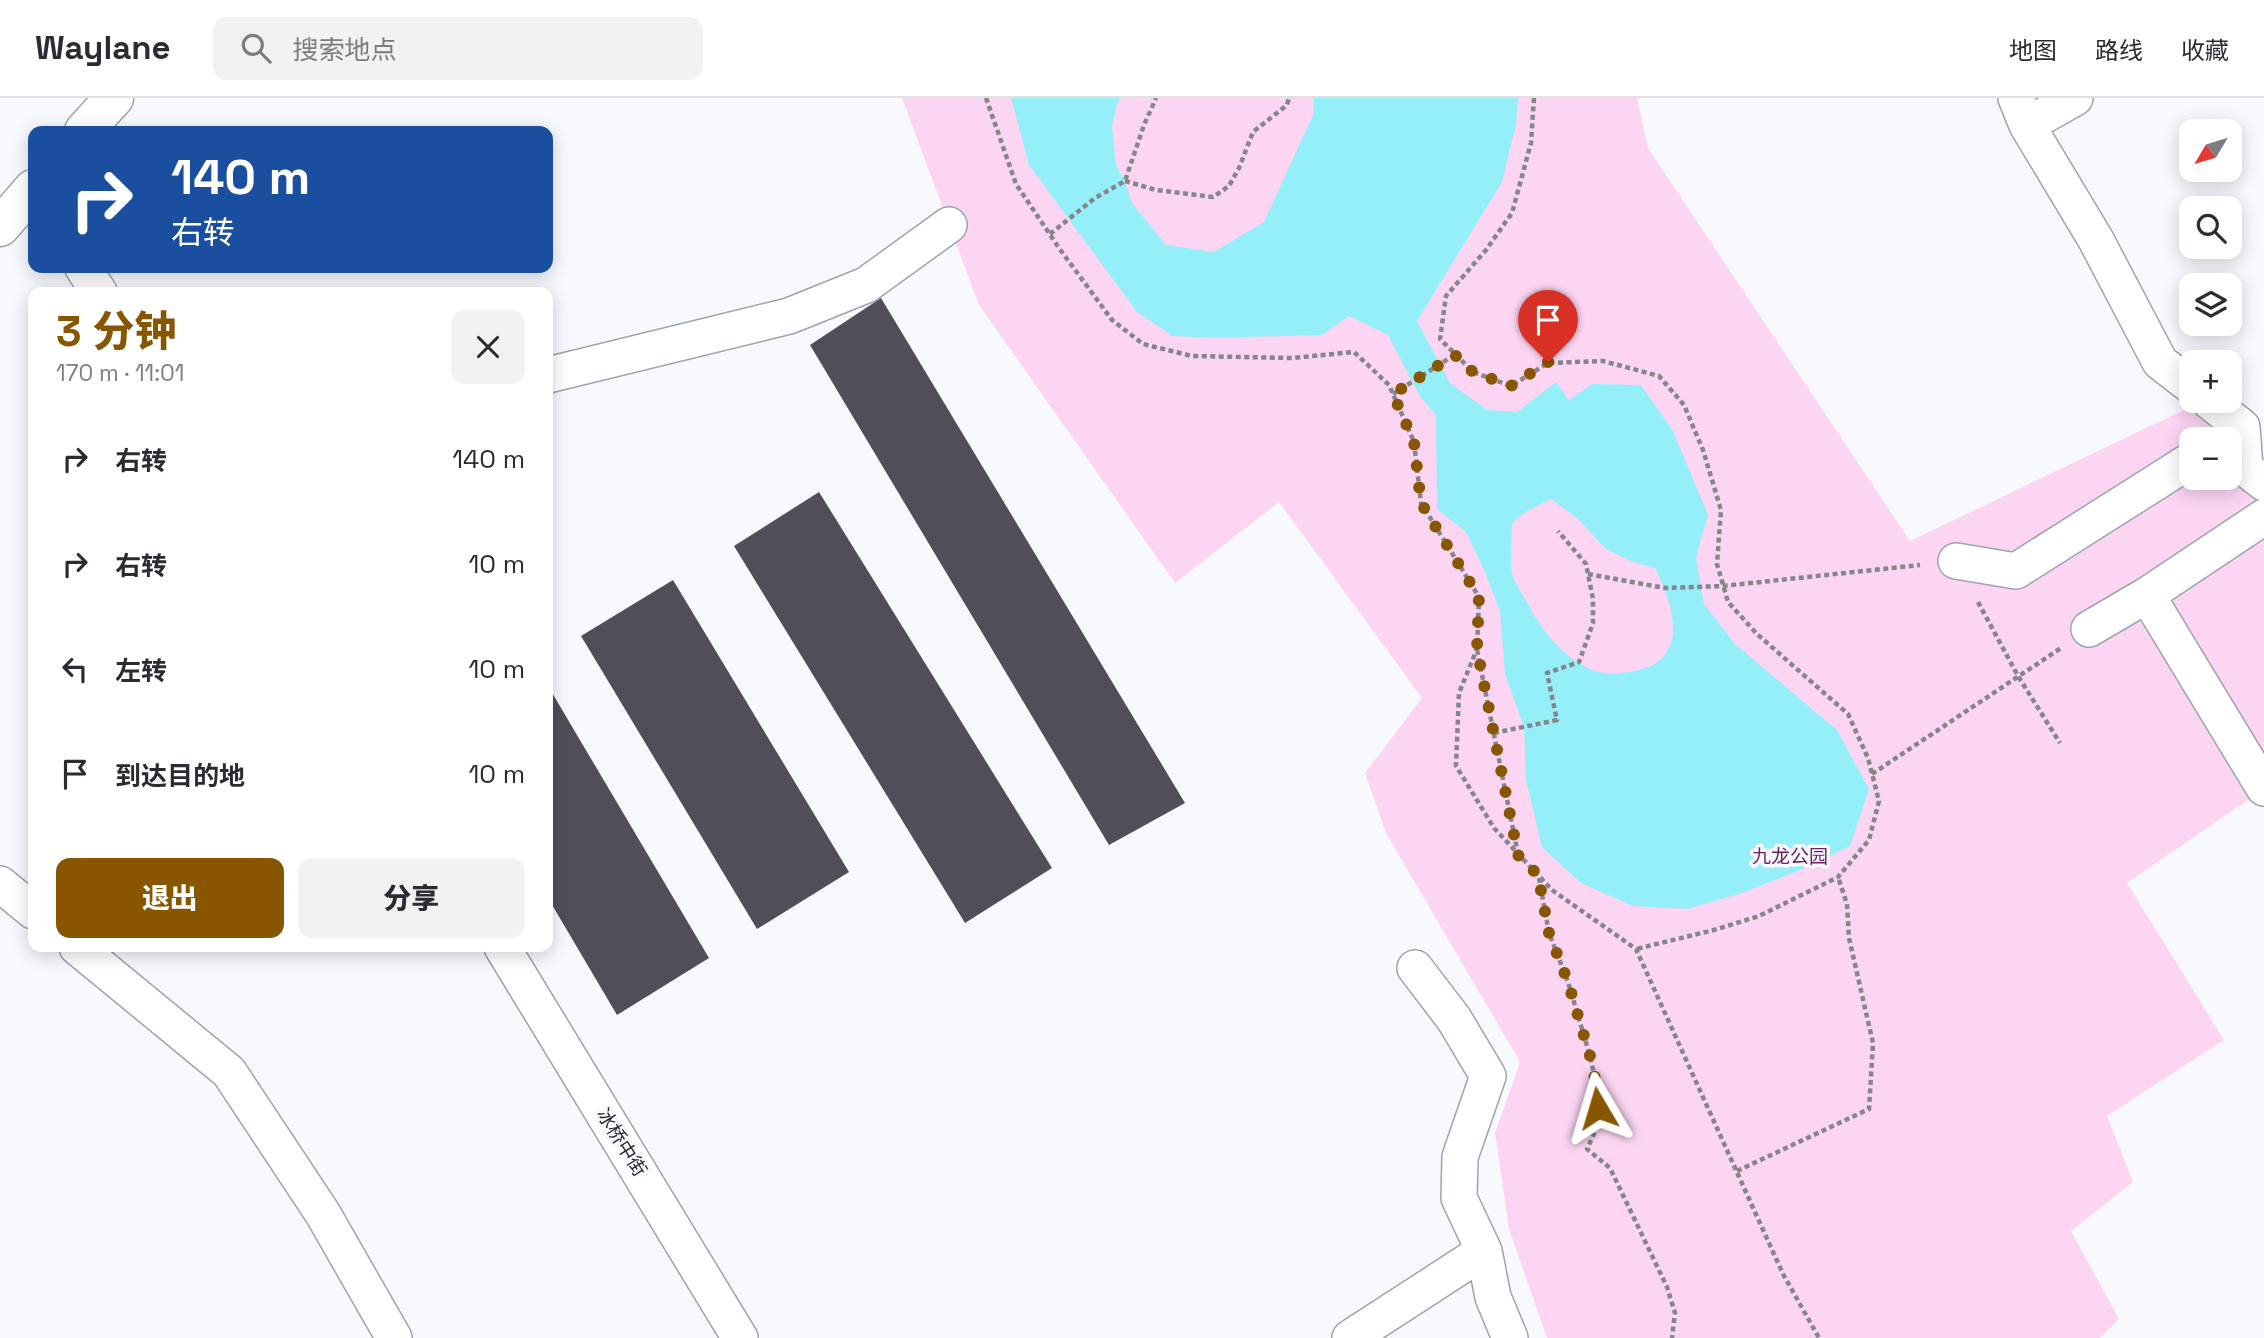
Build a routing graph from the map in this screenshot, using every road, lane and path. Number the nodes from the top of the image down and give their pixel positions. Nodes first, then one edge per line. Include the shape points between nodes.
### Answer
1 (114, 98) edge
2 (986, 98) edge
3 (1156, 98) edge
4 (1289, 98) edge
5 (1534, 98) edge
6 (2075, 98) edge
7 (2022, 112) edge
8 (89, 126) edge
9 (1125, 181) junction
10 (28, 195) edge
11 (949, 225) dead end
12 (0, 227) edge
13 (1049, 234) junction
14 (1455, 355) junction
15 (553, 374) edge
16 (2179, 377) edge
17 (1393, 394) junction
18 (2242, 459) edge
19 (2179, 468) edge
20 (2264, 483) edge
21 (2264, 517) edge
22 (1558, 531) dead end
23 (1956, 561) junction
24 (1588, 574) junction
25 (1723, 586) junction
26 (2147, 595) junction
27 (2089, 629) joint
28 (1477, 649) junction
29 (2018, 676) junction
30 (1494, 733) junction
31 (2060, 743) dead end
32 (1872, 774) junction
33 (2264, 788) edge
34 (1518, 855) junction
35 (1538, 875) junction
36 (1838, 877) junction
37 (0, 884) edge
38 (28, 907) edge
39 (1636, 949) junction
40 (83, 952) edge
41 (505, 952) edge
42 (1416, 968) dead end
43 (1737, 1171) junction
44 (1484, 1251) junction
45 (394, 1338) edge
46 (740, 1338) edge
47 (1350, 1338) edge
48 (1510, 1338) edge
49 (1672, 1338) edge
50 (1819, 1338) edge

1 - 8 street
2 - 13 path via 1016,184
3 - 9 path
4 - 9 path via 1287,105 1253,132 1229,186 1213,197
5 - 14 path via 1531,143 1512,213 1446,296 1440,339
6 - 7 street
7 - 16 street via 2160,362
9 - 13 path
10 - 12 street
11 - 15 street via 866,285 789,316
13 - 17 path via 1112,320 1143,344 1192,356 1292,358 1354,352
14 - 17 path
14 - 25 path via 1473,372 1511,386 1548,362 1603,361 1659,376 1684,405 1703,450 1721,510 1717,564
17 - 28 path via 1414,442 1421,503 1479,597
18 - 20 street via 2245,468
19 - 23 street via 2016,571
21 - 26 street
22 - 24 path via 1586,564
23 - 25 path
23 - 29 path
24 - 25 path via 1665,587
24 - 30 path via 1593,623 1579,662 1547,673 1557,720
25 - 32 path via 1728,602 1758,634 1848,714
26 - 27 street
26 - 33 street
27 - 29 path
28 - 30 path
28 - 34 path via 1459,693 1456,766 1494,828
29 - 31 path
29 - 32 path
30 - 34 path
32 - 36 path via 1880,801 1869,840
34 - 35 path
35 - 39 path via 1552,890
35 - 49 path via 1549,933 1568,982 1598,1092 1598,1125 1587,1149 1610,1168 1667,1287 1675,1313
36 - 39 path via 1759,916
36 - 43 path via 1873,1043 1869,1108
37 - 38 street
39 - 43 path
40 - 45 street via 229,1072 323,1214
41 - 46 street, 冰桥中街
42 - 44 street via 1488,1076 1460,1157 1459,1198
43 - 50 path via 1783,1274
44 - 47 street
44 - 48 street via 1493,1297

